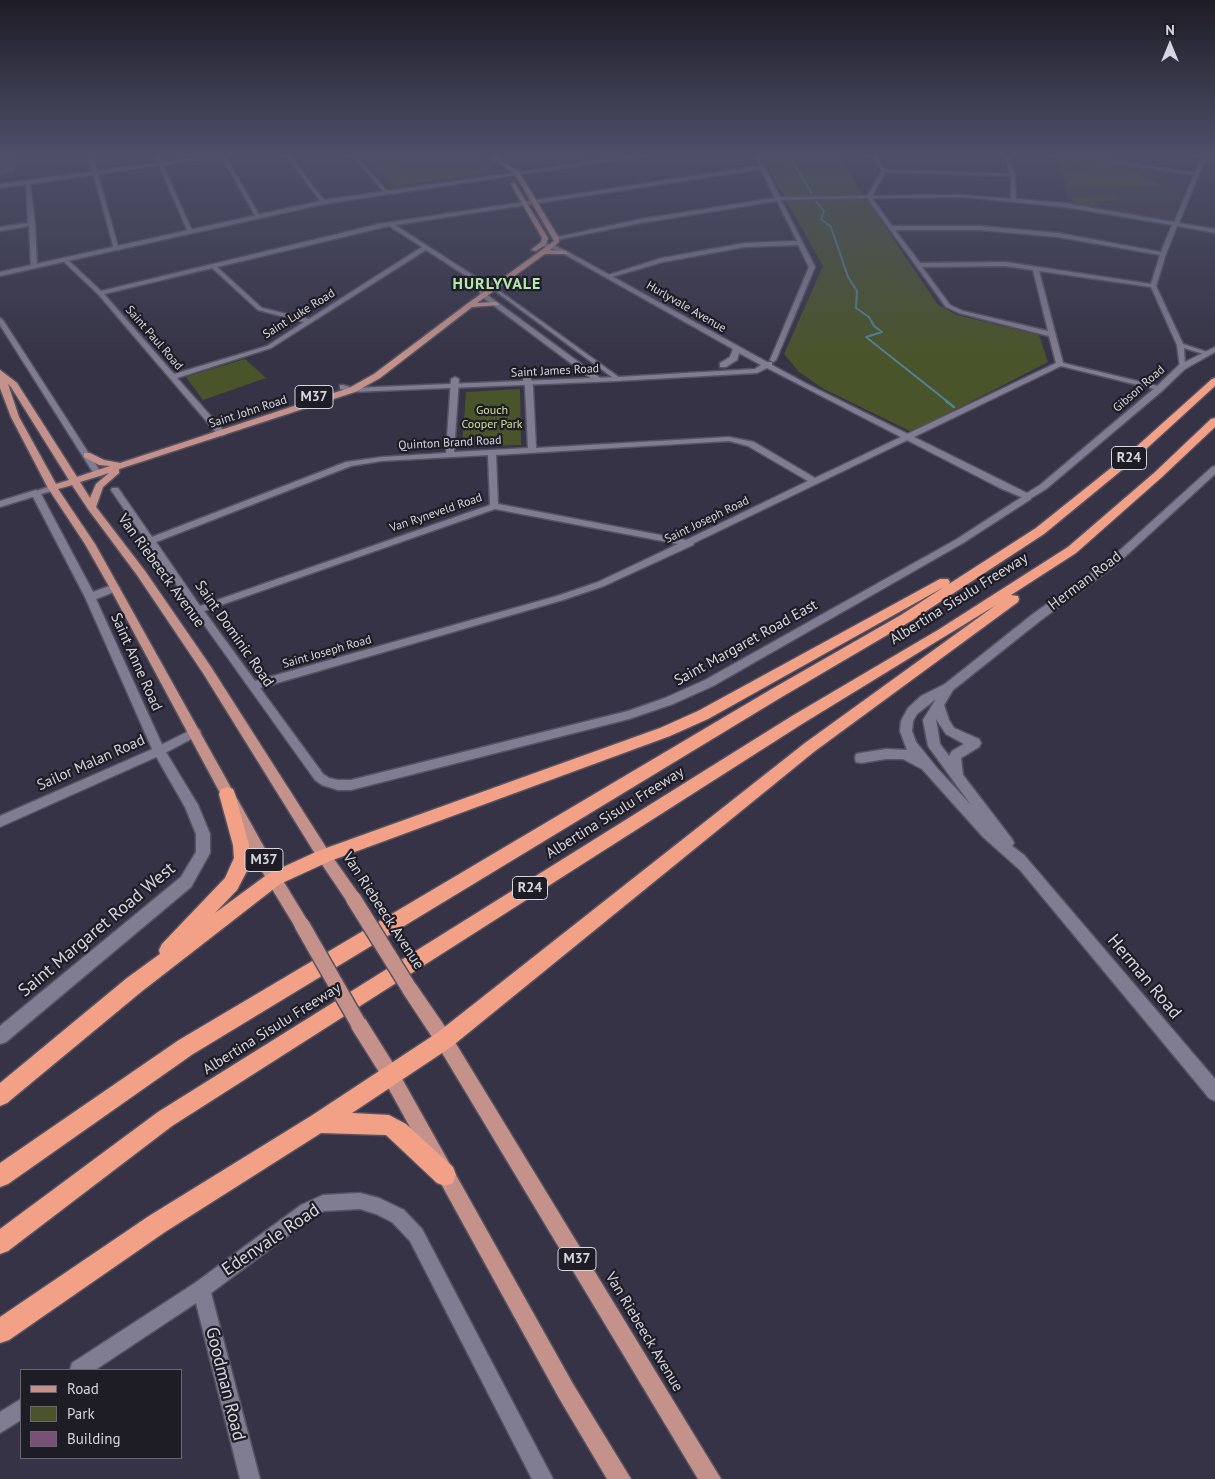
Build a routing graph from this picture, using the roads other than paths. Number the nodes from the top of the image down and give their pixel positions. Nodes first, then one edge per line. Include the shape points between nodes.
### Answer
1 (110, 223) edge
2 (187, 223) edge
3 (232, 223) edge
4 (397, 223) edge
5 (535, 223) edge
6 (546, 223) edge
7 (633, 223) edge
8 (790, 223) edge
9 (887, 223) edge
10 (1170, 223) edge
11 (32, 224) joint
12 (390, 224) junction
13 (1176, 224) junction
14 (890, 228) junction
15 (0, 229) edge
16 (1215, 231) edge
17 (191, 232) junction
18 (540, 232) junction
19 (555, 242) junction
20 (800, 243) junction
21 (427, 247) junction
22 (541, 247) junction
23 (117, 248) junction
24 (566, 253) junction
25 (1163, 254) junction
26 (65, 260) junction
27 (917, 265) junction
28 (34, 266) junction
29 (213, 266) junction
30 (1035, 268) junction
31 (0, 274) edge
32 (616, 274) junction
33 (608, 276) junction
34 (1152, 286) junction
35 (486, 288) junction
36 (100, 293) junction
37 (496, 304) junction
38 (469, 305) junction
39 (0, 320) edge
40 (309, 321) junction
41 (541, 324) junction
42 (526, 328) junction
43 (1052, 334) junction
44 (1180, 345) junction
45 (1215, 349) edge
46 (736, 350) junction
47 (1207, 353) junction
48 (768, 361) junction
49 (758, 362) junction
50 (723, 364) junction
51 (1060, 364) junction
52 (1182, 367) junction
53 (608, 371) junction
54 (756, 371) junction
55 (588, 372) junction
56 (778, 373) junction
57 (2, 375) edge
58 (173, 377) junction
59 (527, 379) junction
60 (618, 379) junction
61 (599, 380) junction
62 (356, 381) junction
63 (1215, 381) edge
64 (367, 382) junction
65 (455, 383) junction
66 (343, 387) junction
67 (1159, 389) junction
68 (352, 390) junction
69 (822, 394) junction
70 (1215, 421) edge
71 (220, 431) junction
72 (906, 438) junction
73 (532, 450) junction
74 (492, 453) junction
75 (450, 454) junction
76 (87, 455) junction
77 (120, 464) junction
78 (1215, 469) edge
79 (97, 472) junction
80 (74, 479) junction
81 (815, 482) junction
82 (46, 489) junction
83 (115, 490) dead end
84 (1028, 496) junction
85 (0, 504) edge
86 (494, 506) junction
87 (91, 507) junction
88 (1040, 531) junction
89 (151, 541) junction
90 (690, 543) junction
91 (1072, 550) junction
92 (115, 588) junction
93 (90, 597) junction
94 (198, 610) junction
95 (253, 686) junction
96 (949, 686) junction
97 (938, 705) junction
98 (195, 732) junction
99 (159, 751) junction
100 (861, 758) dead end
101 (932, 772) junction
102 (958, 778) junction
103 (338, 785) joint
104 (227, 794) junction
105 (0, 822) edge
106 (204, 844) joint
107 (324, 856) junction
108 (1023, 865) junction
109 (274, 879) junction
110 (134, 985) junction
111 (0, 1036) edge
112 (444, 1040) junction
113 (390, 1074) junction
114 (1215, 1092) edge
115 (0, 1096) edge
116 (318, 1123) junction
117 (446, 1175) junction
118 (0, 1176) edge
119 (0, 1243) edge
120 (200, 1288) junction
121 (0, 1331) edge
122 (80, 1369) edge
123 (20, 1410) edge
124 (0, 1423) edge
125 (250, 1479) edge
126 (544, 1479) edge
127 (620, 1479) edge
128 (710, 1479) edge

1 - 23 street
2 - 17 street
3 - 17 street
4 - 12 street
5 - 18 main road
6 - 19 main road
7 - 19 street
8 - 20 street
9 - 14 street
10 - 13 street
11 - 15 street
11 - 28 street
12 - 21 street
12 - 29 street
13 - 16 street
13 - 25 street
14 - 25 street via 980,228 1058,235
14 - 27 street
17 - 23 street
18 - 22 main road
18 - 22 main road
19 - 22 street, Hurlyvale Avenue
19 - 24 street, Hurlyvale Avenue
19 - 32 street, Hurlyvale Avenue
20 - 32 street via 745,245 662,260
20 - 48 street via 811,264 811,271 780,342
21 - 35 street
21 - 40 street, Saint Luke Road
22 - 24 main road
22 - 35 main road, Saint John Road / M37
23 - 26 street
24 - 33 street, Hurlyvale Avenue
25 - 34 street
26 - 28 street
26 - 36 street, Saint Paul Road
27 - 30 street via 996,264
27 - 43 street via 950,308
28 - 31 street
29 - 36 street
29 - 40 street via 260,309
30 - 34 street
30 - 43 street
32 - 33 street
32 - 48 street, Hurlyvale Avenue
33 - 46 street, Hurlyvale Avenue
34 - 44 street, Gibson Road
35 - 37 street
35 - 38 main road, Saint John Road / M37
35 - 41 street
35 - 62 main road, Saint John Road / M37
36 - 58 street, Saint Paul Road
37 - 38 main road
37 - 42 street
38 - 64 main road, Saint John Road / M37
39 - 76 street
40 - 58 street, Saint Luke Road via 268,347
41 - 42 street
41 - 53 street
42 - 55 street
43 - 51 street
44 - 47 street
44 - 52 street, Gibson Road
45 - 47 street
46 - 49 street, Hurlyvale Avenue
46 - 50 street via 734,358
47 - 52 street
48 - 49 street, Hurlyvale Avenue
48 - 54 street, Saint James Road
48 - 56 street, Hurlyvale Avenue
48 - 69 street, Hurlyvale Avenue
49 - 50 street, Saint James Road
50 - 53 street, Saint James Road
51 - 67 street
51 - 72 street, Saint Joseph Road
52 - 67 street, Gibson Road
53 - 55 street, Saint James Road
53 - 60 street
54 - 56 street
54 - 60 street, Saint James Road
55 - 59 street, Saint James Road
55 - 61 street
56 - 69 street, Hurlyvale Avenue
57 - 80 main road, Van Riebeeck Avenue / M37 via 14,386
57 - 82 main road, Van Riebeeck Avenue / M37 via 15,417
58 - 71 street, Saint Paul Road
59 - 61 street, Saint James Road
59 - 65 street, Saint James Road
59 - 73 street
60 - 61 street, Saint James Road
62 - 64 street, Saint James Road
62 - 66 main road, Saint John Road / M37
63 - 88 highway, R24 via 1130,458
64 - 65 street, Saint James Road
64 - 68 main road, Saint John Road / M37
65 - 68 street, Saint James Road
65 - 75 street
66 - 68 street, Saint James Road
66 - 71 main road, Saint John Road / M37
67 - 84 street, Gibson Road via 1043,487
68 - 71 main road, Saint John Road / M37
69 - 72 street, Hurlyvale Avenue
70 - 91 highway, Albertina Sisulu Freeway / R24
71 - 77 main road, Saint John Road / M37
72 - 81 street, Saint Joseph Road
72 - 84 street, Hurlyvale Avenue
73 - 74 street, Quinton Brand Road
73 - 81 street, Quinton Brand Road via 729,439 751,444
74 - 75 street, Quinton Brand Road
74 - 86 street
75 - 89 street, Quinton Brand Road via 382,458 349,464
76 - 77 main road via 102,463
76 - 79 street
77 - 79 main road, Saint John Road / M37
77 - 87 main road via 101,483
78 - 96 street, Herman Road via 1112,563
79 - 80 main road, Saint John Road / M37
80 - 82 main road, Saint John Road / M37
80 - 87 main road, Van Riebeeck Avenue / M37
81 - 90 street, Saint Joseph Road
82 - 85 street
82 - 92 main road, Van Riebeeck Avenue / M37 via 90,544
82 - 93 street, Saint Anne Road
83 - 89 street, Saint Dominic Road
84 - 103 street, Saint Margaret Road East via 960,542 709,683 669,701 629,715 363,784
86 - 90 street, Van Ryneveld Road
86 - 94 street, Van Ryneveld Road
87 - 107 main road, Van Riebeeck Avenue / M37 via 207,670
88 - 107 highway via 703,715 665,732
88 - 118 highway, R24 via 906,618 186,1047
89 - 94 street, Saint Dominic Road
90 - 95 street, Saint Joseph Road via 579,592
91 - 112 highway via 1040,579 810,747
91 - 119 highway, Albertina Sisulu Freeway / R24 via 165,1119
92 - 93 street
92 - 98 main road, Van Riebeeck Avenue / M37
93 - 99 street, Saint Anne Road
94 - 95 street, Saint Dominic Road
95 - 103 street, Saint Dominic Road via 319,777
96 - 97 street, Herman Road
96 - 101 street, Herman Road via 925,699 907,721 910,744
97 - 102 street, Herman Road via 929,720 930,736
97 - 102 street via 943,722 950,731 973,742 956,755 954,761
98 - 99 street, Sailor Malan Road
98 - 104 main road, Van Riebeeck Avenue / M37
99 - 105 street, Sailor Malan Road
99 - 106 street, Saint Anne Road via 199,820
100 - 101 street via 905,754
101 - 108 street, Herman Road via 988,833
102 - 108 street, Herman Road
104 - 109 main road, Van Riebeeck Avenue / M37
104 - 110 highway via 241,845 242,858 235,879
106 - 111 street, Saint Margaret Road West via 201,858 186,882
107 - 109 highway
107 - 112 main road, Van Riebeeck Avenue / M37, bridge
108 - 114 street, Herman Road
109 - 110 highway
109 - 113 main road, Van Riebeeck Avenue / M37, bridge
110 - 115 highway
112 - 113 highway
112 - 128 main road, Van Riebeeck Avenue / M37
113 - 116 highway
113 - 117 main road, Van Riebeeck Avenue / M37
116 - 117 highway via 389,1125
116 - 121 highway via 156,1224
117 - 127 main road, Van Riebeeck Avenue / M37 via 566,1391
120 - 122 street, Edenvale Road
120 - 125 street, Goodman Road
120 - 126 street, Edenvale Road via 307,1211 323,1203 360,1201 380,1206 398,1216 416,1235
123 - 124 street

